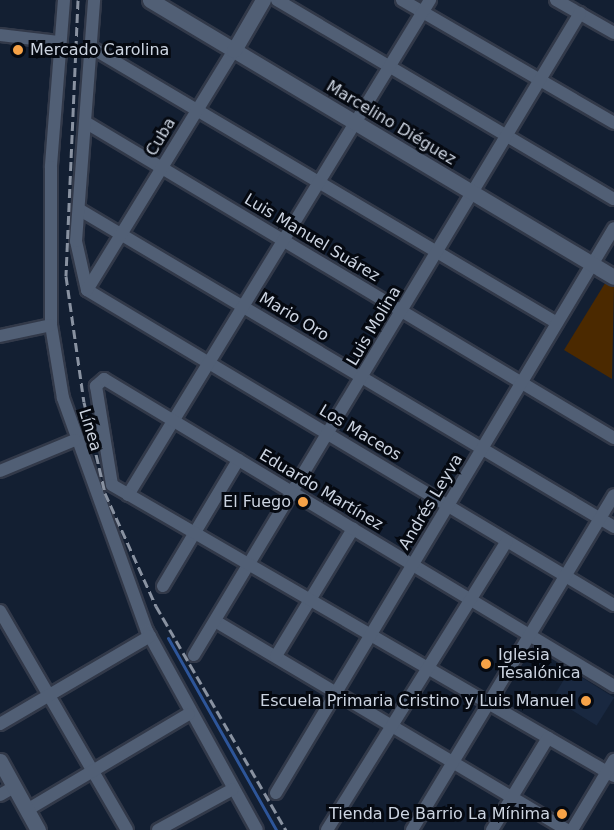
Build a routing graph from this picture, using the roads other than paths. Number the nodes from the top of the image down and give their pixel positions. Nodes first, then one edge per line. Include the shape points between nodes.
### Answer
1 (64, 0) edge
2 (94, 0) edge
3 (150, 0) edge
4 (263, 0) edge
5 (277, 0) edge
6 (402, 0) edge
7 (430, 0) edge
8 (562, 1) edge
9 (423, 12) junction
10 (580, 13) junction
11 (614, 33) edge
12 (0, 35) edge
13 (59, 42) junction
14 (92, 48) junction
15 (234, 50) junction
16 (388, 65) junction
17 (541, 80) junction
18 (198, 110) junction
19 (86, 122) junction
20 (354, 122) junction
21 (614, 123) edge
22 (507, 136) junction
23 (163, 168) junction
24 (319, 182) junction
25 (473, 193) junction
26 (614, 199) edge
27 (80, 210) junction
28 (614, 228) edge
29 (122, 234) junction
30 (284, 240) junction
31 (437, 252) junction
32 (592, 264) junction
33 (614, 277) edge
34 (87, 290) junction
35 (244, 306) junction
36 (402, 311) junction
37 (557, 323) junction
38 (51, 325) junction
39 (0, 336) edge
40 (209, 362) junction
41 (363, 377) junction
42 (104, 379) joint
43 (522, 383) junction
44 (172, 422) junction
45 (329, 434) junction
46 (614, 438) edge
47 (75, 440) junction
48 (483, 449) junction
49 (238, 460) junction
50 (0, 471) edge
51 (294, 492) junction
52 (128, 495) junction
53 (614, 495) edge
54 (448, 506) junction
55 (600, 518) junction
56 (614, 526) edge
57 (353, 528) junction
58 (194, 532) junction
59 (507, 541) junction
60 (251, 563) junction
61 (413, 565) junction
62 (566, 576) junction
63 (163, 586) dead end
64 (310, 599) junction
65 (472, 601) junction
66 (614, 605) edge
67 (0, 611) edge
68 (215, 621) junction
69 (371, 634) junction
70 (530, 635) junction
71 (150, 636) junction
72 (194, 655) dead end
73 (276, 656) junction
74 (431, 669) junction
75 (614, 686) edge
76 (337, 692) junction
77 (49, 695) junction
78 (489, 703) junction
79 (189, 714) junction
80 (0, 723) edge
81 (395, 727) junction
82 (548, 738) junction
83 (614, 760) edge
84 (0, 761) edge
85 (452, 763) junction
86 (93, 772) junction
87 (610, 774) edge
88 (14, 787) junction
89 (233, 789) junction
90 (276, 793) dead end
91 (0, 795) edge
92 (511, 800) junction
93 (27, 810) junction
94 (38, 830) edge
95 (127, 830) edge
96 (158, 830) edge
97 (257, 830) edge
98 (327, 830) edge
99 (412, 830) edge
100 (492, 830) edge
101 (567, 830) edge
102 (572, 830) edge

1 - 13 street, Línea
2 - 14 street
3 - 15 street, Marcelino Diéguez
4 - 15 street, Cuba
5 - 16 street
6 - 9 street
7 - 9 street
8 - 10 street
9 - 16 street
9 - 17 street
10 - 11 street
10 - 17 street, Luis Molina
12 - 13 street
13 - 38 street, Línea via 51,167
14 - 18 street
14 - 19 street
15 - 18 street, Cuba
15 - 20 street, Marcelino Diéguez
16 - 20 street
16 - 22 street
17 - 21 street
17 - 22 street, Luis Molina
18 - 23 street, Cuba
18 - 24 street
19 - 23 street, Luis Manuel Suárez
19 - 27 street
20 - 24 street
20 - 25 street, Marcelino Diéguez
22 - 25 street, Luis Molina
22 - 26 street
23 - 29 street, Cuba
23 - 30 street, Luis Manuel Suárez
24 - 30 street
24 - 31 street
25 - 31 street, Luis Molina
25 - 32 street, Marcelino Diéguez
27 - 29 street, Mario Oro
27 - 34 street via 76,242
28 - 32 street, Andrés Leyva
29 - 34 street, Cuba
29 - 35 street, Mario Oro
30 - 35 street
30 - 36 street, Luis Manuel Suárez
31 - 36 street, Luis Molina
31 - 37 street
32 - 33 street, Marcelino Diéguez
32 - 37 street, Andrés Leyva
34 - 40 street, Los Maceos
35 - 40 street
35 - 41 street, Mario Oro
36 - 41 street, Luis Molina
36 - 43 street, Luis Manuel Suárez
37 - 43 street, Andrés Leyva
38 - 39 street
38 - 47 street, Línea
40 - 44 street
40 - 45 street, Los Maceos
41 - 45 street, Luis Molina
41 - 48 street, Mario Oro
42 - 44 street, Eduardo Martínez
42 - 52 street, Línea via 94,392 105,464 112,485
43 - 46 street, Luis Manuel Suárez
43 - 48 street, Andrés Leyva
44 - 49 street, Eduardo Martínez
44 - 52 street
45 - 51 street, Luis Molina
45 - 54 street, Los Maceos
47 - 50 street
47 - 71 street, Línea
48 - 54 street, Andrés Leyva
48 - 55 street, Mario Oro
49 - 51 street, Eduardo Martínez
49 - 58 street
51 - 57 street, Eduardo Martínez
51 - 60 street, Luis Molina
52 - 58 street, Línea
53 - 55 street
54 - 59 street, Los Maceos
54 - 61 street, Andrés Leyva
55 - 56 street, Mario Oro
55 - 62 street
57 - 61 street, Eduardo Martínez
57 - 64 street
58 - 60 street, Línea
58 - 63 street
59 - 62 street, Los Maceos
59 - 65 street
60 - 64 street, Línea
60 - 68 street, Luis Molina
61 - 65 street, Eduardo Martínez
61 - 69 street, Andrés Leyva
62 - 66 street, Los Maceos
62 - 70 street
64 - 69 street, Línea
64 - 73 street
65 - 70 street, Eduardo Martínez
65 - 74 street
67 - 77 street
68 - 72 street, Luis Molina
68 - 73 street
69 - 74 street, Línea
69 - 76 street, Andrés Leyva
70 - 75 street, Eduardo Martínez
70 - 78 street
71 - 77 street
71 - 79 street, Línea
73 - 76 street
74 - 78 street, Línea
74 - 81 street
76 - 81 street
76 - 90 street, Andrés Leyva
77 - 80 street
77 - 86 street
78 - 82 street, Línea
78 - 85 street
79 - 86 street
79 - 89 street, Línea
81 - 85 street
81 - 98 street
82 - 87 street, Línea
82 - 92 street
83 - 87 street
84 - 88 street
85 - 92 street
85 - 99 street
86 - 93 street
86 - 95 street
87 - 102 street
88 - 91 street
88 - 93 street
89 - 96 street
89 - 97 street, Línea
92 - 100 street
92 - 101 street
93 - 94 street

